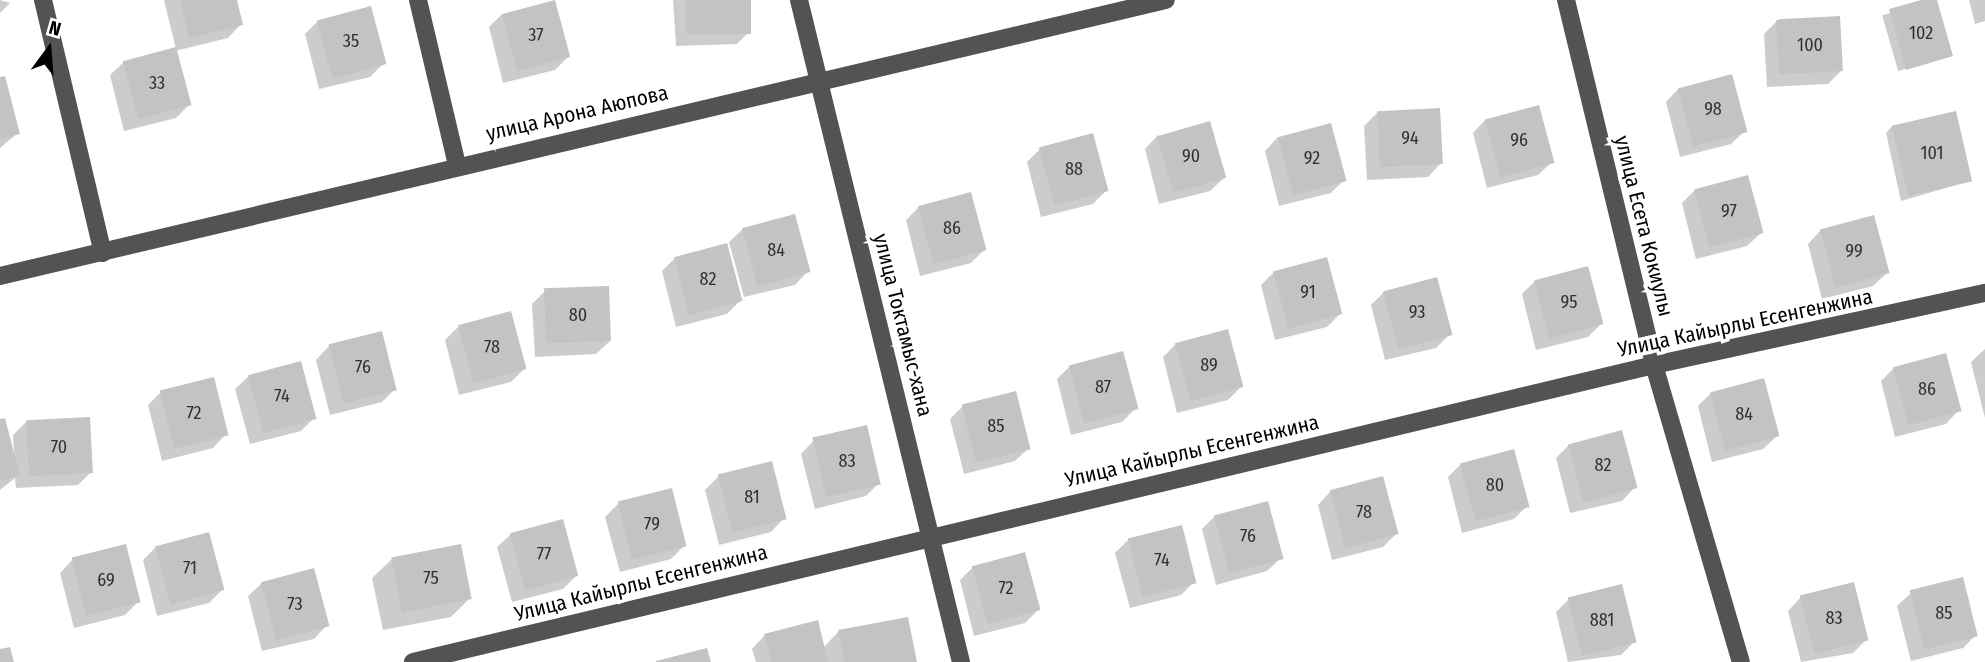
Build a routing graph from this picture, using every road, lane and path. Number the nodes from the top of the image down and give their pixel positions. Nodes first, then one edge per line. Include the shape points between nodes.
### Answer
1 (43, 0) edge
2 (418, 0) edge
3 (799, 0) edge
4 (1166, 0) edge
5 (1566, 0) edge
6 (819, 79) junction
7 (457, 165) junction
8 (103, 253) junction
9 (0, 276) edge
10 (1985, 293) edge
11 (1654, 365) junction
12 (932, 536) junction
13 (412, 662) edge
14 (961, 662) edge
15 (1741, 662) edge

1 - 8 street
2 - 7 street
3 - 6 street, улица Токтамыс-хана
4 - 6 street, улица Арона Аюпова
5 - 11 street, улица Есета Кокиулы
6 - 7 street, улица Арона Аюпова
6 - 12 street, улица Токтамыс-хана
7 - 8 street, улица Арона Аюпова
8 - 9 street, улица Арона Аюпова
10 - 11 street, Улица Кайырлы Есенгенжина
11 - 12 street, Улица Кайырлы Есенгенжина
11 - 15 street, улица Есета Кокиулы
12 - 13 street, Улица Кайырлы Есенгенжина
12 - 14 street, улица Токтамыс-хана

